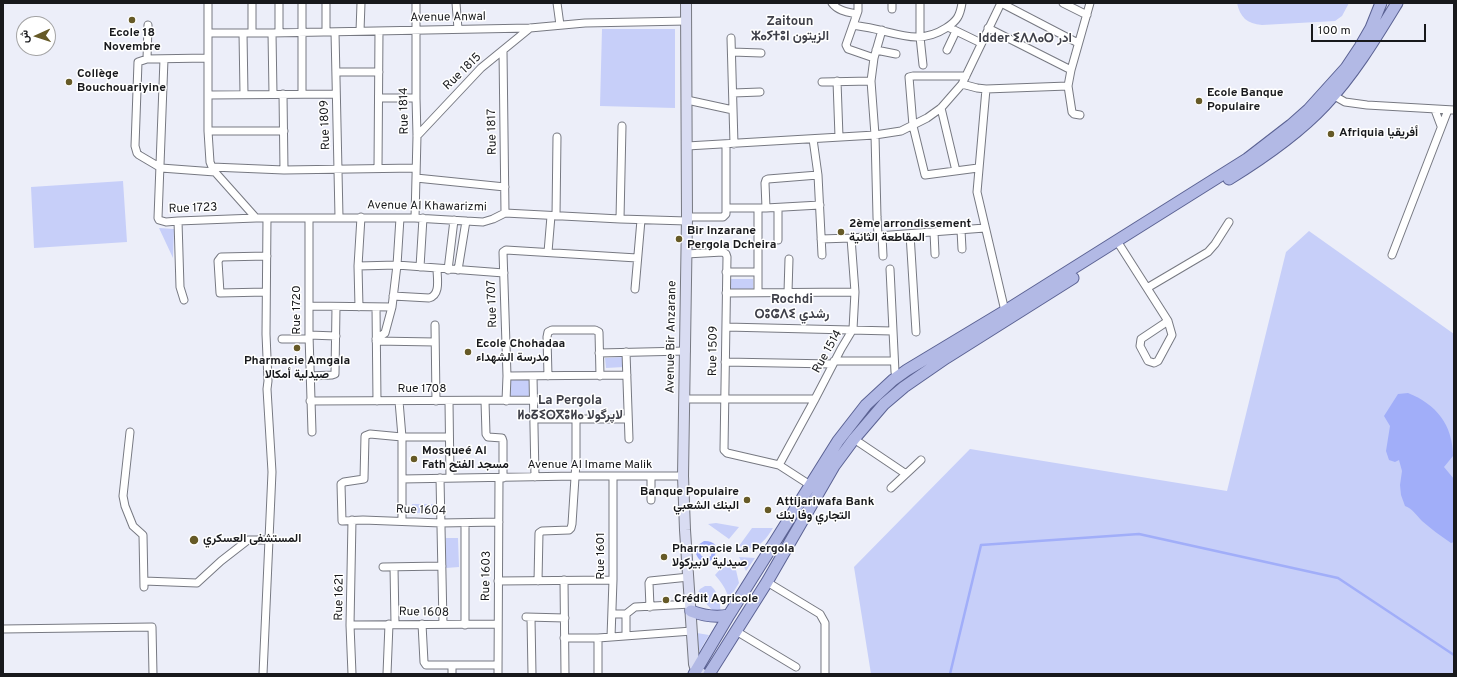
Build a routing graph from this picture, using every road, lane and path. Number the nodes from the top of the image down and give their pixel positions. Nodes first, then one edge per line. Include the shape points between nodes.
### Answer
1 (208, 3) edge
2 (252, 3) edge
3 (279, 3) edge
4 (302, 3) edge
5 (326, 3) edge
6 (361, 3) edge
7 (416, 3) edge
8 (456, 3) edge
9 (557, 3) edge
10 (686, 3) edge
11 (832, 3) edge
12 (858, 3) edge
13 (920, 3) edge
14 (962, 3) edge
15 (1001, 3) edge
16 (1063, 3) edge
17 (1090, 3) edge
18 (1381, 3) edge
19 (1397, 3) edge
20 (857, 14) junction
21 (1087, 15) junction
22 (687, 21) junction
23 (148, 25) dead end
24 (560, 25) junction
25 (853, 25) junction
26 (948, 26) junction
27 (530, 28) junction
28 (988, 28) junction
29 (458, 29) junction
30 (416, 30) junction
31 (882, 30) junction
32 (360, 31) junction
33 (379, 31) junction
34 (956, 31) junction
35 (208, 32) junction
36 (302, 32) junction
37 (326, 32) junction
38 (335, 32) junction
39 (243, 33) junction
40 (252, 33) junction
41 (275, 33) junction
42 (920, 37) junction
43 (731, 38) dead end
44 (981, 43) junction
45 (1078, 43) junction
46 (876, 50) junction
47 (947, 50) dead end
48 (502, 51) junction
49 (732, 52) junction
50 (761, 53) dead end
51 (896, 54) dead end
52 (208, 58) junction
53 (874, 58) junction
54 (147, 59) junction
55 (164, 59) junction
56 (923, 64) dead end
57 (1071, 70) junction
58 (336, 72) junction
59 (379, 72) junction
60 (966, 76) junction
61 (837, 81) junction
62 (871, 81) junction
63 (822, 82) dead end
64 (962, 84) junction
65 (1068, 86) junction
66 (986, 89) junction
67 (760, 92) dead end
68 (733, 93) junction
69 (1330, 93) junction
70 (244, 94) junction
71 (273, 94) junction
72 (283, 94) junction
73 (302, 94) junction
74 (336, 94) junction
75 (208, 95) junction
76 (379, 98) junction
77 (416, 98) junction
78 (687, 100) junction
79 (941, 108) junction
80 (733, 110) junction
81 (1436, 110) junction
82 (1451, 110) edge
83 (1080, 115) dead end
84 (622, 126) dead end
85 (913, 126) junction
86 (1441, 126) junction
87 (208, 131) junction
88 (284, 131) junction
89 (875, 135) junction
90 (417, 136) junction
91 (557, 137) dead end
92 (839, 137) junction
93 (813, 139) junction
94 (726, 144) junction
95 (734, 144) junction
96 (687, 146) junction
97 (161, 168) junction
98 (378, 168) junction
99 (416, 168) junction
100 (978, 168) junction
101 (213, 169) junction
102 (284, 170) junction
103 (338, 170) junction
104 (956, 171) junction
105 (818, 175) junction
106 (416, 178) junction
107 (505, 187) junction
108 (820, 205) junction
109 (726, 208) junction
110 (758, 208) junction
111 (766, 208) junction
112 (778, 208) junction
113 (505, 213) junction
114 (553, 216) junction
115 (339, 217) junction
116 (361, 217) junction
117 (256, 218) junction
118 (267, 218) junction
119 (309, 218) junction
120 (400, 218) junction
121 (415, 218) junction
122 (423, 218) junction
123 (620, 219) junction
124 (687, 219) junction
125 (454, 220) junction
126 (641, 220) junction
127 (178, 221) junction
128 (466, 221) junction
129 (1229, 222) dead end
130 (985, 228) junction
131 (962, 230) junction
132 (934, 232) junction
133 (910, 234) junction
134 (880, 235) junction
135 (851, 238) junction
136 (821, 239) junction
137 (778, 240) dead end
138 (1119, 244) junction
139 (962, 250) dead end
140 (548, 252) junction
141 (686, 254) junction
142 (935, 254) dead end
143 (822, 255) dead end
144 (1392, 255) dead end
145 (267, 256) junction
146 (883, 256) dead end
147 (637, 258) junction
148 (789, 259) dead end
149 (397, 265) junction
150 (358, 266) junction
151 (420, 267) junction
152 (890, 268) dead end
153 (437, 269) junction
154 (448, 270) junction
155 (458, 270) junction
156 (504, 272) junction
157 (726, 272) junction
158 (758, 272) junction
159 (1147, 288) junction
160 (635, 289) dead end
161 (266, 292) junction
162 (758, 292) junction
163 (788, 292) junction
164 (855, 292) junction
165 (726, 293) junction
166 (393, 296) junction
167 (184, 300) dead end
168 (309, 306) junction
169 (336, 306) junction
170 (359, 307) junction
171 (376, 307) junction
172 (392, 307) junction
173 (1005, 311) junction
174 (1168, 321) junction
175 (434, 326) dead end
176 (726, 327) junction
177 (853, 329) junction
178 (892, 331) junction
179 (916, 332) dead end
180 (336, 336) junction
181 (309, 337) junction
182 (282, 340) dead end
183 (376, 340) junction
184 (435, 342) junction
185 (686, 351) junction
186 (626, 352) junction
187 (600, 353) junction
188 (894, 361) junction
189 (725, 362) junction
190 (834, 363) junction
191 (895, 372) dead end
192 (627, 375) junction
193 (310, 376) junction
194 (506, 376) junction
195 (533, 376) junction
196 (548, 376) junction
197 (600, 376) junction
198 (685, 399) junction
199 (724, 399) junction
200 (815, 399) junction
201 (535, 400) junction
202 (310, 401) junction
203 (377, 401) junction
204 (399, 401) junction
205 (436, 401) junction
206 (450, 401) junction
207 (485, 401) junction
208 (506, 401) junction
209 (535, 418) junction
210 (576, 418) junction
211 (628, 419) junction
212 (130, 432) dead end
213 (312, 432) dead end
214 (402, 436) junction
215 (450, 437) junction
216 (629, 439) dead end
217 (854, 439) junction
218 (921, 460) dead end
219 (779, 465) junction
220 (906, 474) junction
221 (536, 476) junction
222 (576, 476) junction
223 (613, 476) junction
224 (651, 476) junction
225 (683, 476) junction
226 (440, 478) junction
227 (450, 478) junction
228 (501, 478) junction
229 (402, 479) junction
230 (810, 485) junction
231 (891, 488) dead end
232 (651, 500) dead end
233 (352, 520) junction
234 (402, 521) junction
235 (499, 522) junction
236 (441, 523) junction
237 (465, 523) junction
238 (269, 540) junction
239 (442, 566) junction
240 (383, 567) dead end
241 (394, 567) junction
242 (689, 577) junction
243 (538, 580) junction
244 (564, 580) junction
245 (613, 580) junction
246 (498, 581) junction
247 (767, 582) junction
248 (650, 606) junction
249 (691, 608) junction
250 (612, 614) junction
251 (626, 614) junction
252 (729, 615) junction
253 (564, 618) junction
254 (392, 624) junction
255 (422, 624) junction
256 (442, 624) junction
257 (498, 624) junction
258 (350, 625) junction
259 (465, 625) junction
260 (3, 629) edge
261 (692, 631) junction
262 (736, 631) junction
263 (626, 636) junction
264 (611, 637) junction
265 (564, 638) junction
266 (598, 638) junction
267 (452, 665) junction
268 (498, 665) junction
269 (796, 667) dead end
270 (697, 672) edge
271 (153, 674) edge
272 (263, 674) edge
273 (352, 674) edge
274 (387, 674) edge
275 (452, 674) edge
276 (498, 674) edge
277 (532, 674) edge
278 (565, 674) edge
279 (598, 674) edge
280 (709, 674) edge
281 (825, 674) edge

1 - 35 street
2 - 40 street
3 - 41 street
4 - 36 street
5 - 37 street
6 - 32 street
7 - 30 street, Rue 1814
8 - 29 street
9 - 24 street
10 - 22 street, Avenue Bir Anzarane
11 - 20 street via 836,8
12 - 20 street
13 - 42 street
14 - 26 street via 960,16
15 - 28 street
15 - 45 street
16 - 21 street
17 - 21 street
18 - 69 main road via 1371,28
19 - 69 main road via 1362,59
20 - 25 street
21 - 45 street
22 - 24 street, Avenue Anwal
22 - 78 street, Avenue Bir Anzarane
23 - 54 street
24 - 27 street, Avenue Anwal
25 - 31 street
25 - 53 street via 846,45 848,49
26 - 34 street
26 - 42 street via 935,34
27 - 29 street, Avenue Anwal
27 - 48 street, Rue 1815
28 - 44 street
28 - 57 street
29 - 30 street, Avenue Anwal
30 - 33 street, Avenue Anwal
30 - 77 street, Rue 1814
31 - 42 street via 902,36
31 - 46 street
32 - 33 street, Avenue Anwal
32 - 38 street, Avenue Anwal
33 - 59 street
34 - 44 street
34 - 47 street
35 - 39 street, Avenue Anwal
35 - 52 street
36 - 37 street, Avenue Anwal
36 - 41 street, Avenue Anwal
36 - 73 street
37 - 38 street, Avenue Anwal
38 - 58 street, Rue 1809
39 - 40 street, Avenue Anwal
39 - 70 street
40 - 41 street, Avenue Anwal
41 - 71 street
42 - 56 street
43 - 49 street
44 - 60 street
45 - 57 street
46 - 51 street
46 - 53 street
48 - 90 street, Rue 1815 via 472,77
48 - 107 street, Rue 1817
49 - 50 street
49 - 68 street
52 - 55 street
52 - 75 street
53 - 62 street
54 - 55 street
54 - 97 street via 140,60 137,64 135,146 139,155
55 - 97 street
57 - 65 street
58 - 59 street
58 - 74 street, Rue 1809
59 - 76 street
60 - 64 street
60 - 85 street via 909,78
61 - 62 street
61 - 63 street
61 - 92 street
62 - 89 street
64 - 66 street
64 - 79 street
65 - 66 street
65 - 83 street via 1072,112
66 - 100 street
67 - 68 street
68 - 80 street
69 - 81 street via 1345,102
69 - 138 main road via 1246,160
70 - 71 street
70 - 75 street
71 - 72 street
72 - 73 street
72 - 88 street
73 - 74 street
74 - 103 street, Rue 1809
75 - 87 street
76 - 77 street
76 - 98 street
77 - 90 street, Rue 1814
78 - 80 street
78 - 96 street, Avenue Bir Anzarane
79 - 85 street
79 - 104 street
80 - 95 street
81 - 82 street
81 - 86 street
82 - 86 street
84 - 123 street
85 - 89 street
85 - 104 street via 926,175
86 - 144 street
87 - 88 street
87 - 101 street via 210,162
88 - 102 street
89 - 92 street
89 - 134 street via 877,216
90 - 99 street, Rue 1814
91 - 114 street
92 - 93 street
93 - 95 street
93 - 105 street
94 - 95 street
94 - 96 street
94 - 109 street
96 - 124 street, Avenue Bir Anzarane
97 - 101 street
97 - 127 street, Rue 1723 via 158,218 161,221
98 - 99 street
98 - 103 street
99 - 106 street, Rue 1814
100 - 104 street
100 - 130 street via 977,192
101 - 102 street
101 - 117 street
102 - 103 street
103 - 115 street, Rue 1809
105 - 108 street
105 - 111 street via 768,178 765,183
106 - 107 street
106 - 121 street, Rue 1814
107 - 113 street, Rue 1817
108 - 112 street
108 - 136 street
109 - 110 street
109 - 124 street, Avenue Al Khawarizmi via 723,218
110 - 111 street
110 - 158 street
111 - 112 street
112 - 137 street
113 - 114 street, Avenue Al Khawarizmi
113 - 128 street, Avenue Al Khawarizmi via 482,222
114 - 123 street, Avenue Al Khawarizmi
114 - 140 street
115 - 116 street, Avenue Al Khawarizmi
115 - 119 street, Avenue Al Khawarizmi
116 - 120 street, Avenue Al Khawarizmi
116 - 150 street
117 - 118 street, Avenue Al Khawarizmi
117 - 127 street, Rue 1723
118 - 119 street, Avenue Al Khawarizmi
118 - 145 street
119 - 168 street, Rue 1720
120 - 121 street, Avenue Al Khawarizmi
120 - 149 street
121 - 122 street, Avenue Al Khawarizmi
122 - 125 street, Avenue Al Khawarizmi
122 - 151 street
123 - 126 street, Avenue Al Khawarizmi
124 - 126 street, Avenue Al Khawarizmi
124 - 141 street, Avenue Bir Anzarane
125 - 128 street, Avenue Al Khawarizmi
125 - 154 street
126 - 147 street
127 - 167 street via 180,287
128 - 155 street
129 - 159 street via 1208,252
130 - 131 street
130 - 173 street
131 - 132 street
131 - 139 street
132 - 133 street
132 - 142 street
133 - 134 street
133 - 179 street
134 - 135 street
134 - 146 street
135 - 136 street
135 - 164 street, Rue 1514
136 - 143 street
138 - 159 street
138 - 173 main road
138 - 217 main road via 904,387 884,404
140 - 147 street
140 - 156 street, Rue 1707 via 506,250 503,252
141 - 157 street, Rue 1509 via 723,252 727,257
141 - 185 street, Avenue Bir Anzarane
145 - 161 street
145 - 161 street via 221,257 218,261 220,293
147 - 160 street
148 - 163 street
149 - 150 street
149 - 151 street
149 - 166 street
150 - 170 street
151 - 153 street
152 - 178 street
153 - 154 street
153 - 166 street via 437,289 434,297
154 - 155 street
155 - 156 street
156 - 194 street, Rue 1707
157 - 158 street
157 - 165 street, Rue 1509
158 - 162 street
159 - 174 street
161 - 238 street via 267,389 272,472
162 - 163 street
162 - 165 street
163 - 164 street
164 - 177 street, Rue 1514
165 - 176 street, Rue 1509
166 - 172 street
168 - 169 street
168 - 181 street, Rue 1720
169 - 170 street
169 - 180 street
170 - 171 street
171 - 172 street
171 - 183 street
172 - 183 street via 384,333
173 - 230 main road via 893,380 852,422
174 - 174 street via 1172,335 1160,359 1154,363 1148,361 1140,346 1141,340
175 - 184 street
176 - 177 street
176 - 189 street, Rue 1509
177 - 178 street
177 - 190 street, Rue 1514
178 - 188 street
180 - 181 street
180 - 193 street via 335,374
181 - 182 street
181 - 193 street, Rue 1720
183 - 184 street
183 - 203 street
184 - 205 street
185 - 186 street
185 - 198 street, Avenue Bir Anzarane
186 - 187 street
186 - 192 street
187 - 196 street via 597,331 552,330 548,332 547,337
187 - 197 street
188 - 190 street
188 - 191 street
189 - 190 street
189 - 199 street, Rue 1509
190 - 200 street, Rue 1514
192 - 197 street
192 - 211 street
193 - 202 street, Rue 1720
194 - 195 street
194 - 208 street, Rue 1707
195 - 196 street
195 - 201 street
196 - 197 street
198 - 199 street
198 - 225 street, Avenue Bir Anzarane
199 - 200 street
199 - 219 street, Rue 1509 via 724,450 727,453
200 - 219 street, Rue 1514
201 - 208 street, Rue 1708
201 - 209 street
202 - 203 street, Rue 1708
202 - 213 street, Rue 1720
203 - 204 street, Rue 1708
204 - 205 street, Rue 1708
204 - 214 street
205 - 206 street, Rue 1708
206 - 207 street, Rue 1708
206 - 215 street
207 - 208 street, Rue 1708
207 - 228 street, Rue 1603 via 486,434 488,437 502,438 503,441
209 - 210 street
209 - 221 street
210 - 211 street
210 - 222 street
211 - 216 street
212 - 238 street via 123,496 133,526 143,535 144,584 197,583 248,540
214 - 215 street
214 - 229 street
214 - 233 street, Rue 1604 via 365,436 364,479 342,484 342,521
215 - 227 street
217 - 220 street
217 - 247 main road via 834,466
218 - 220 street
219 - 230 street
220 - 231 street
221 - 222 street, Avenue Al Imame Malik
221 - 228 street, Avenue Al Imame Malik
222 - 223 street, Avenue Al Imame Malik
222 - 243 street via 571,528 539,533
223 - 224 street, Avenue Al Imame Malik
223 - 245 street, Rue 1601
224 - 225 street, Avenue Al Imame Malik
224 - 232 street
225 - 242 street, Avenue Bir Anzarane
226 - 227 street, Avenue Al Imame Malik
226 - 229 street, Avenue Al Imame Malik
226 - 236 street
227 - 228 street, Avenue Al Imame Malik
228 - 235 street, Rue 1603
229 - 234 street
230 - 252 main road
233 - 234 street, Rue 1604
233 - 258 street, Rue 1621
234 - 236 street, Rue 1604
235 - 237 street, Rue 1604
235 - 246 street, Rue 1603
236 - 237 street, Rue 1604
236 - 239 street
237 - 259 street
238 - 272 street
239 - 241 street
239 - 256 street
240 - 241 street
241 - 254 street
242 - 248 street via 650,581
242 - 249 street, Avenue Bir Anzarane
243 - 244 street
243 - 246 street
244 - 245 street
244 - 253 street
245 - 250 street, Rue 1601
246 - 257 street, Rue 1603
247 - 262 main road
247 - 281 street via 823,618
248 - 249 street
248 - 251 street via 635,607
249 - 252 main road via 703,616
249 - 261 street, Avenue Bir Anzarane
250 - 251 street
250 - 264 street, Rue 1601
251 - 263 street
252 - 270 main road
253 - 265 street
253 - 277 street via 529,618
254 - 255 street, Rue 1608
254 - 258 street, Rue 1608
254 - 274 street
255 - 256 street, Rue 1608
255 - 267 street via 425,664
256 - 259 street, Rue 1608
257 - 259 street, Rue 1608
257 - 268 street, Rue 1603
258 - 273 street, Rue 1621
260 - 271 street via 152,627
261 - 263 street
261 - 270 street, Avenue Bir Anzarane via 694,664
262 - 269 street
262 - 280 main road
263 - 264 street
264 - 266 street
265 - 266 street
265 - 278 street
266 - 279 street
267 - 268 street
267 - 275 street
268 - 276 street, Rue 1603

